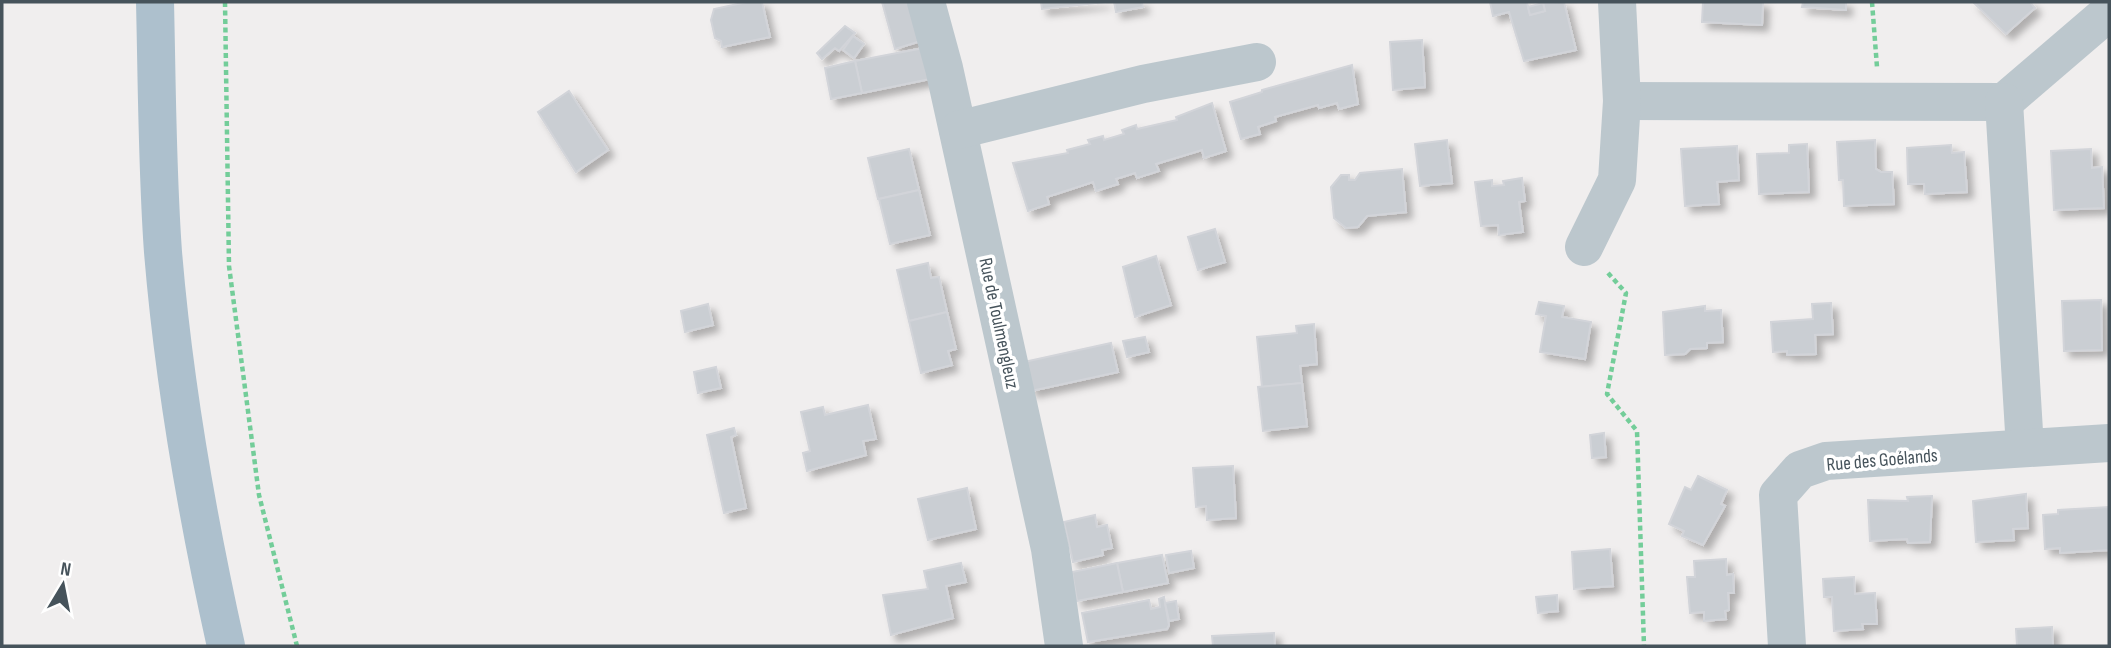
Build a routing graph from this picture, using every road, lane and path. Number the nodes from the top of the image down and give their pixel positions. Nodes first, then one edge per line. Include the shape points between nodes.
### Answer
1 (155, 2) edge
2 (225, 2) edge
3 (926, 2) edge
4 (1617, 2) edge
5 (1872, 2) edge
6 (2103, 2) edge
7 (2109, 10) edge
8 (1256, 62) dead end
9 (1622, 101) junction
10 (1880, 102) junction
11 (2004, 102) junction
12 (958, 130) junction
13 (1584, 247) joint
14 (2109, 443) edge
15 (2025, 448) junction
16 (226, 646) edge
17 (298, 646) edge
18 (1063, 646) edge
19 (1644, 646) edge
20 (1787, 646) edge

1 - 16 main road via 163,252 172,334 200,527
2 - 17 path via 229,265 258,495
3 - 12 street, Rue de Toulmengleuz
4 - 9 street
5 - 10 path
6 - 7 street
7 - 11 street
8 - 12 street via 1143,84
9 - 10 street
9 - 13 street via 1617,180
10 - 11 street
11 - 15 street
12 - 18 street, Rue de Toulmengleuz via 1050,549
13 - 19 path via 1626,293 1607,394 1637,431
14 - 15 street, Rue des Goélands
15 - 20 street, Rue des Goélands via 1826,461 1800,470 1778,495

